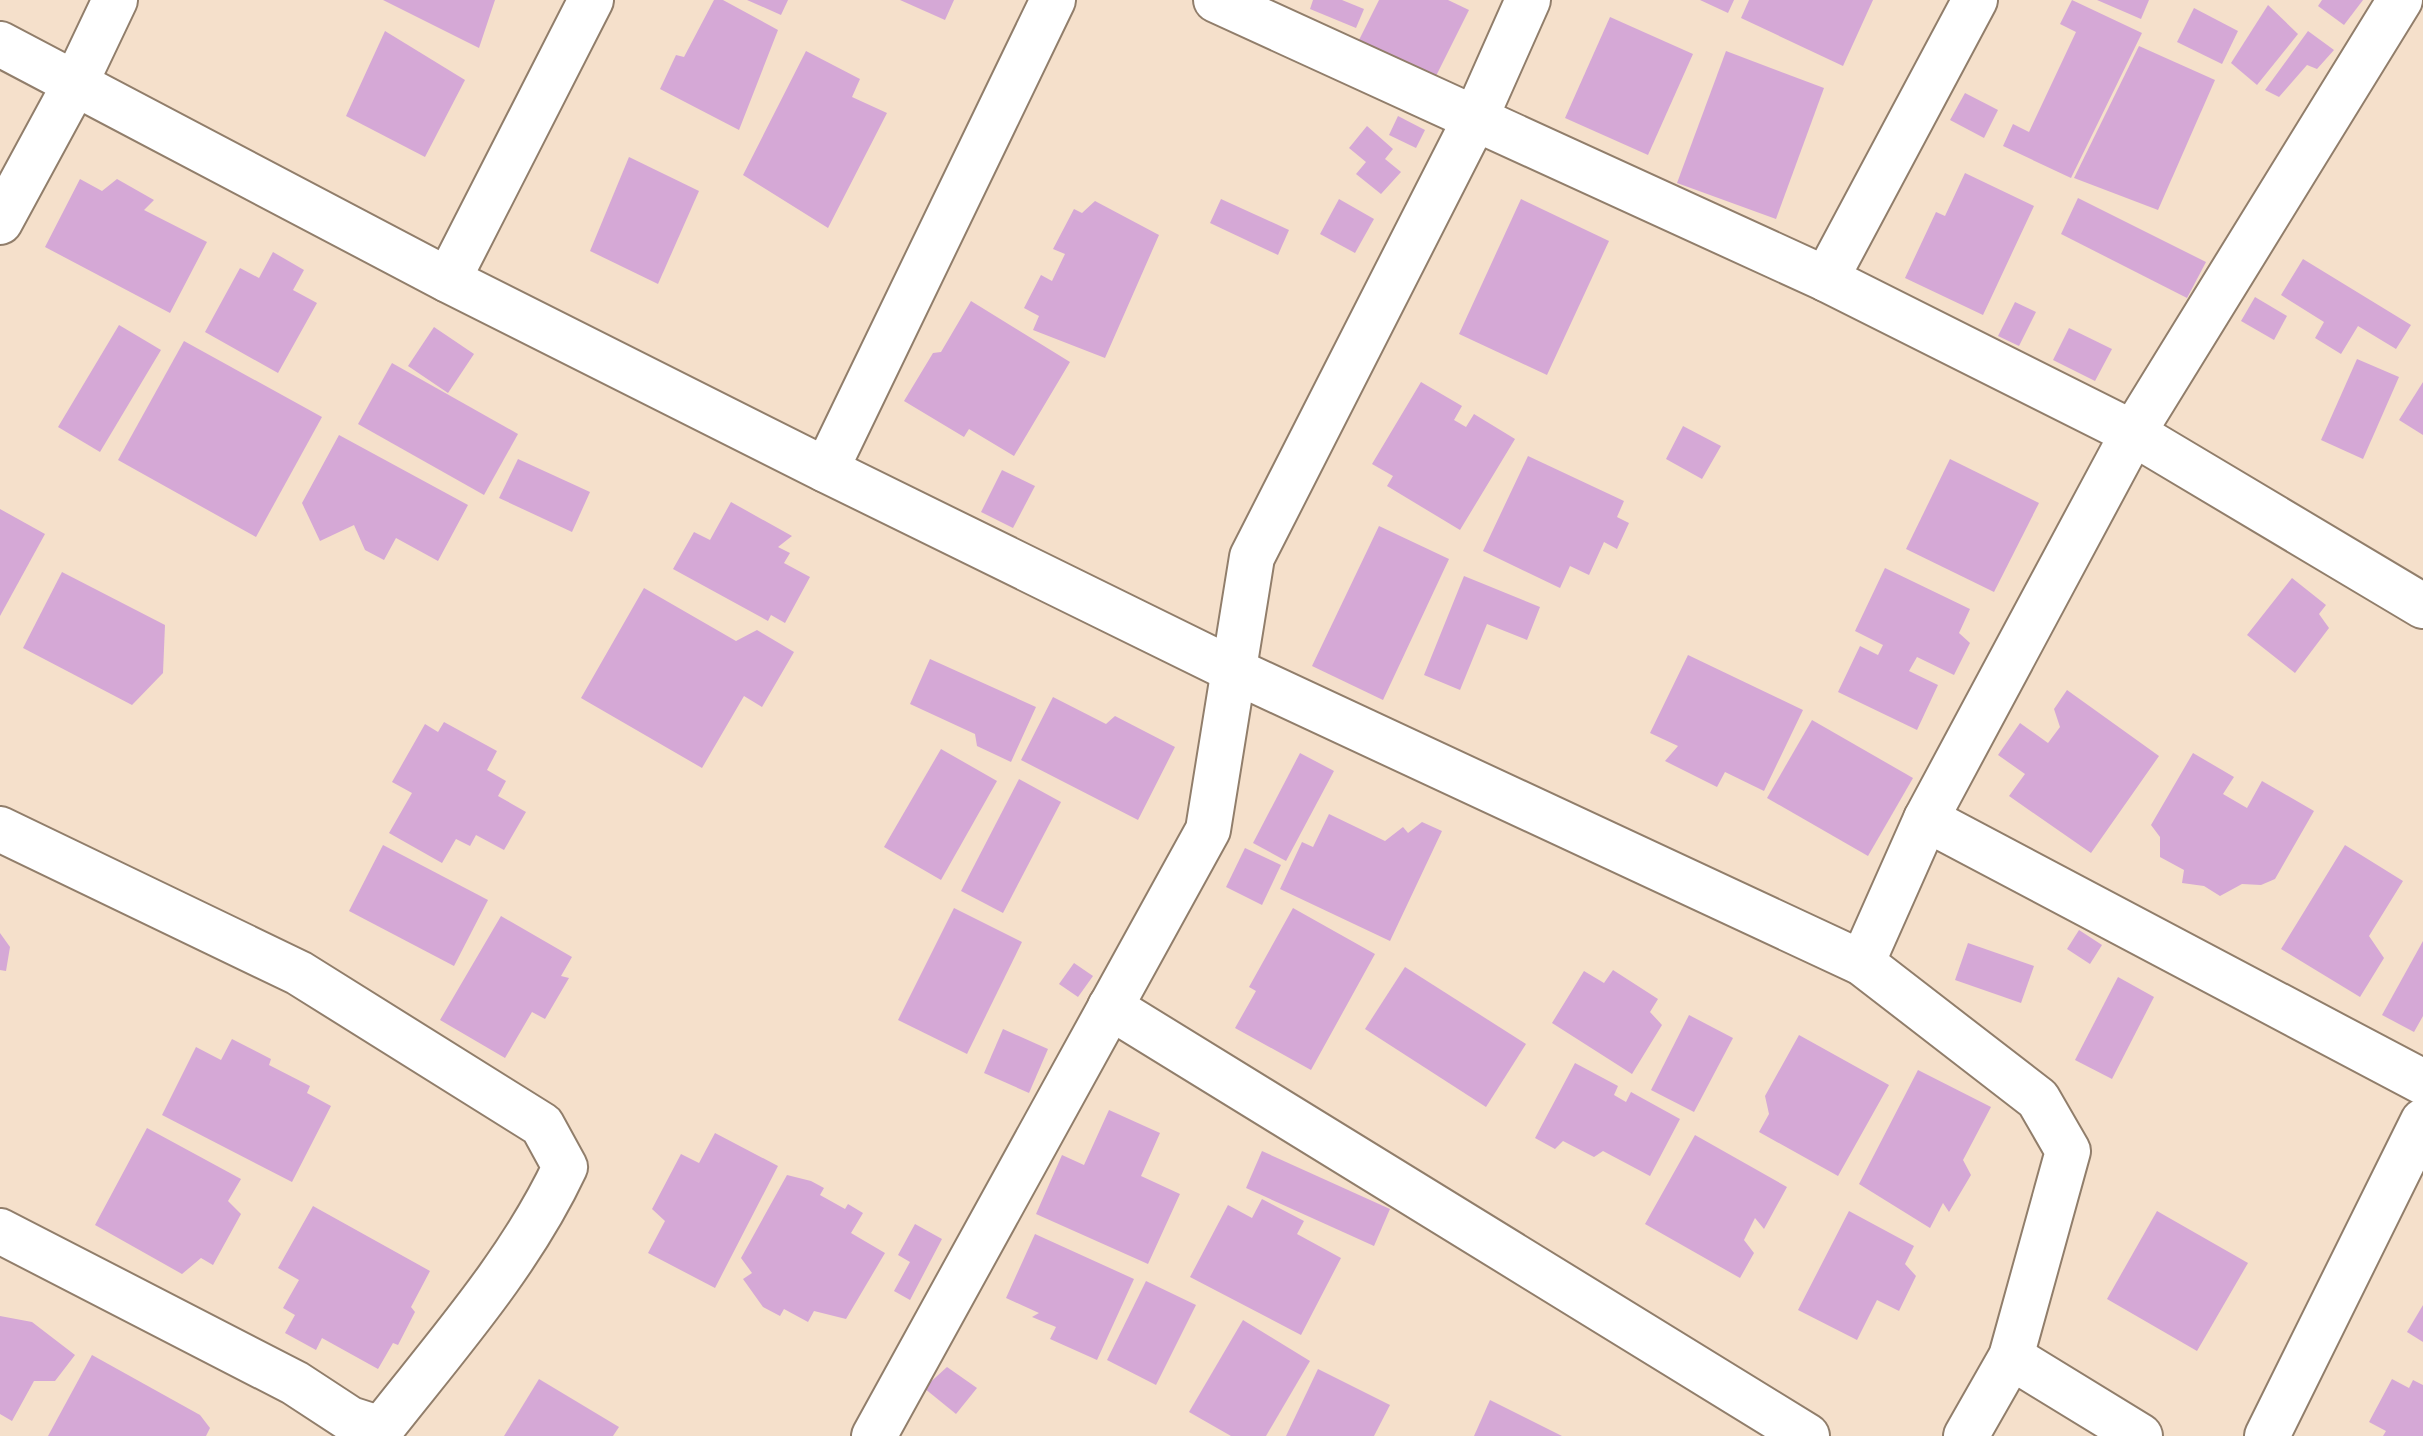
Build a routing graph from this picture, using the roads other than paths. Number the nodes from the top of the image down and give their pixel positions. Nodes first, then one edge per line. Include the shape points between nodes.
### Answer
1 (115, 0) edge
2 (591, 0) edge
3 (1053, 0) edge
4 (1216, 0) edge
5 (1528, 0) edge
6 (1975, 0) edge
7 (2400, 0) edge
8 (0, 44) edge
9 (76, 82) junction
10 (1476, 117) junction
11 (0, 222) edge
12 (1826, 279) junction
13 (448, 280) junction
14 (2133, 433) junction
15 (826, 470) junction
16 (2423, 606) edge
17 (1235, 671) junction
18 (1926, 819) junction
19 (0, 829) edge
20 (1862, 963) junction
21 (1110, 1007) junction
22 (2423, 1082) edge
23 (2423, 1121) edge
24 (0, 1231) edge
25 (2011, 1357) junction
26 (352, 1427) edge
27 (874, 1436) edge
28 (1807, 1436) edge
29 (1966, 1436) edge
30 (2140, 1436) edge
31 (2267, 1436) edge

1 - 9 street
2 - 13 street
3 - 15 street
4 - 10 street
5 - 10 street
6 - 12 street
7 - 14 street
8 - 9 street
9 - 11 street
9 - 13 street
10 - 12 street
10 - 17 street via 1252,557
12 - 14 street
13 - 15 street
14 - 16 street
14 - 18 street
15 - 17 street
17 - 20 street
17 - 21 street via 1208,830
18 - 20 street
18 - 22 street
19 - 26 street via 299,973 542,1125 565,1167 545,1210 381,1429
20 - 25 street via 2038,1099 2068,1151
21 - 27 street
21 - 28 street
23 - 31 street
24 - 26 street via 295,1383
25 - 29 street
25 - 30 street

